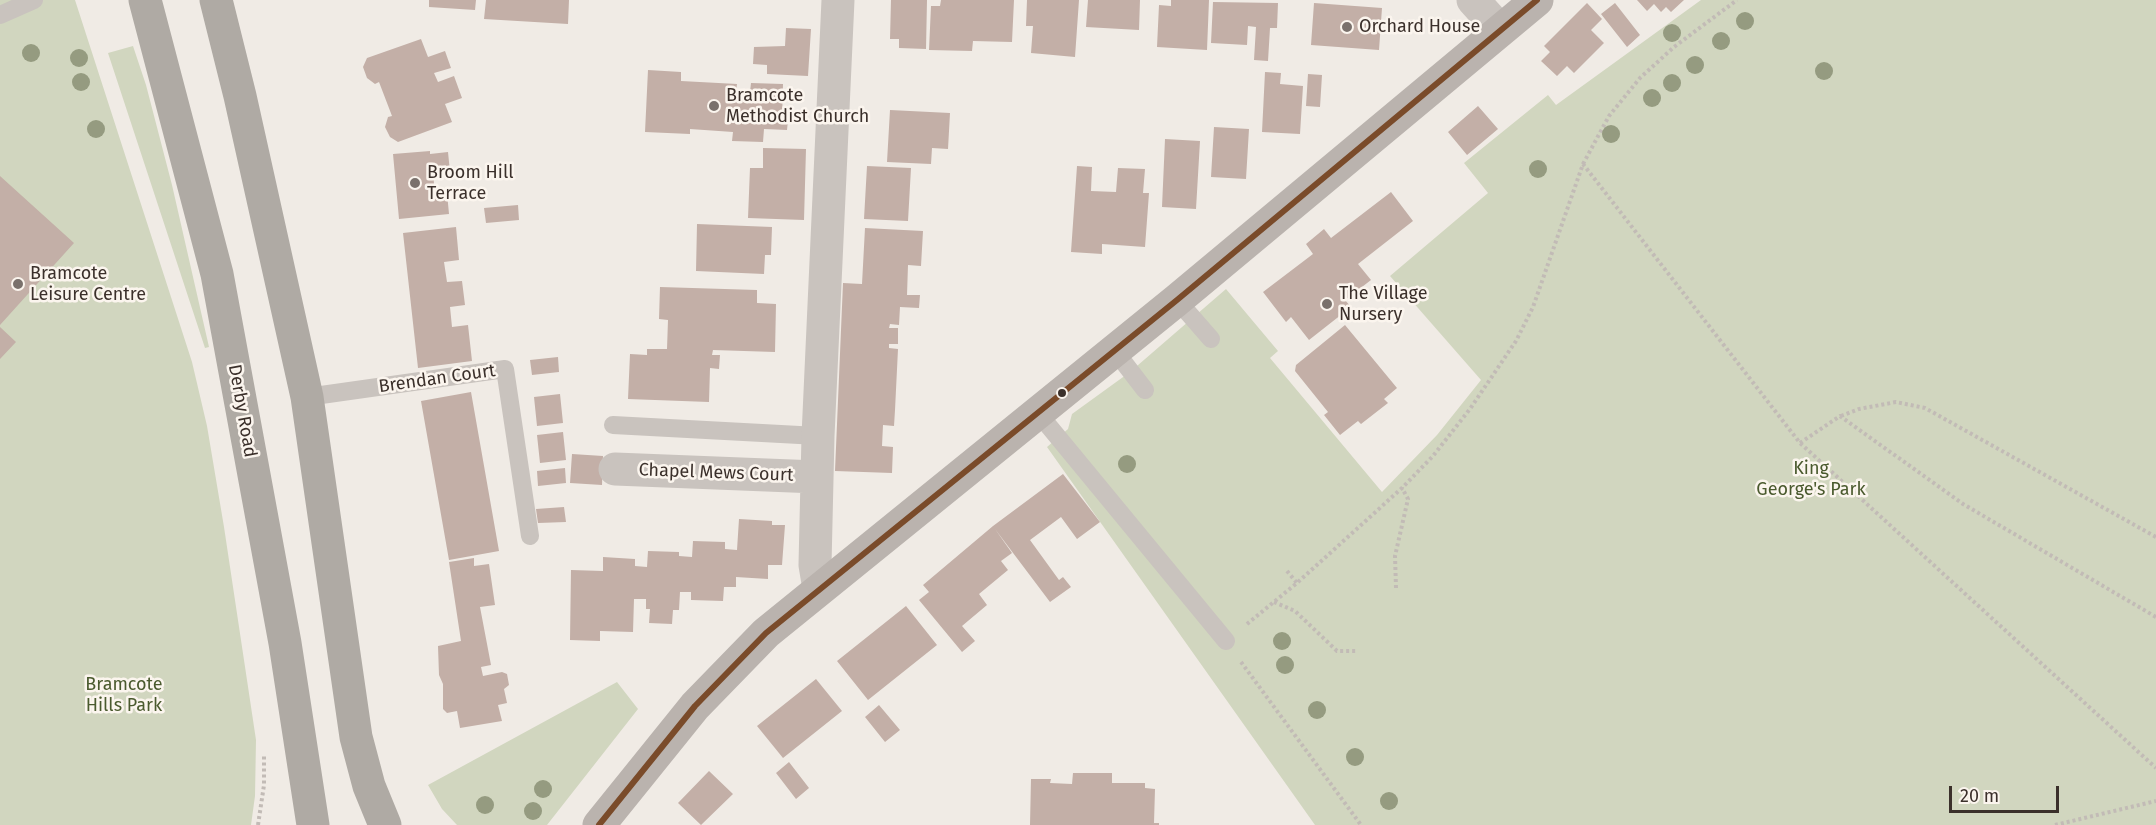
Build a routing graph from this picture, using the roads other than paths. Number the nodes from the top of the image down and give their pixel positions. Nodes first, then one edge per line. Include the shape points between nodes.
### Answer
1 (34, 0) edge
2 (146, 0) edge
3 (216, 0) edge
4 (838, 0) edge
5 (1473, 0) edge
6 (1537, 0) edge
7 (0, 15) edge
8 (1500, 30) junction
9 (1177, 300) junction
10 (1211, 339) dead end
11 (1115, 351) junction
12 (1146, 390) dead end
13 (307, 397) junction
14 (1038, 413) junction
15 (613, 425) dead end
16 (818, 436) junction
17 (615, 469) dead end
18 (817, 477) junction
19 (530, 536) dead end
20 (819, 589) junction
21 (1226, 641) road end
22 (305, 768) junction
23 (288, 825) edge
24 (313, 825) edge
25 (385, 825) edge
26 (599, 825) edge

1 - 7 lane
2 - 22 highway, Derby Road via 218,274
3 - 13 highway
4 - 16 street
5 - 8 street
6 - 8 street
8 - 9 street
9 - 10 lane
9 - 11 street
11 - 12 lane
11 - 14 street
13 - 19 lane, Brendan Court via 506,369
13 - 25 highway via 356,737
14 - 20 street
14 - 21 lane
15 - 16 lane
16 - 18 street
17 - 18 street, Chapel Mews Court
18 - 20 street via 815,565
20 - 26 street via 766,633 695,706
22 - 23 highway, Derby Road
22 - 24 highway

